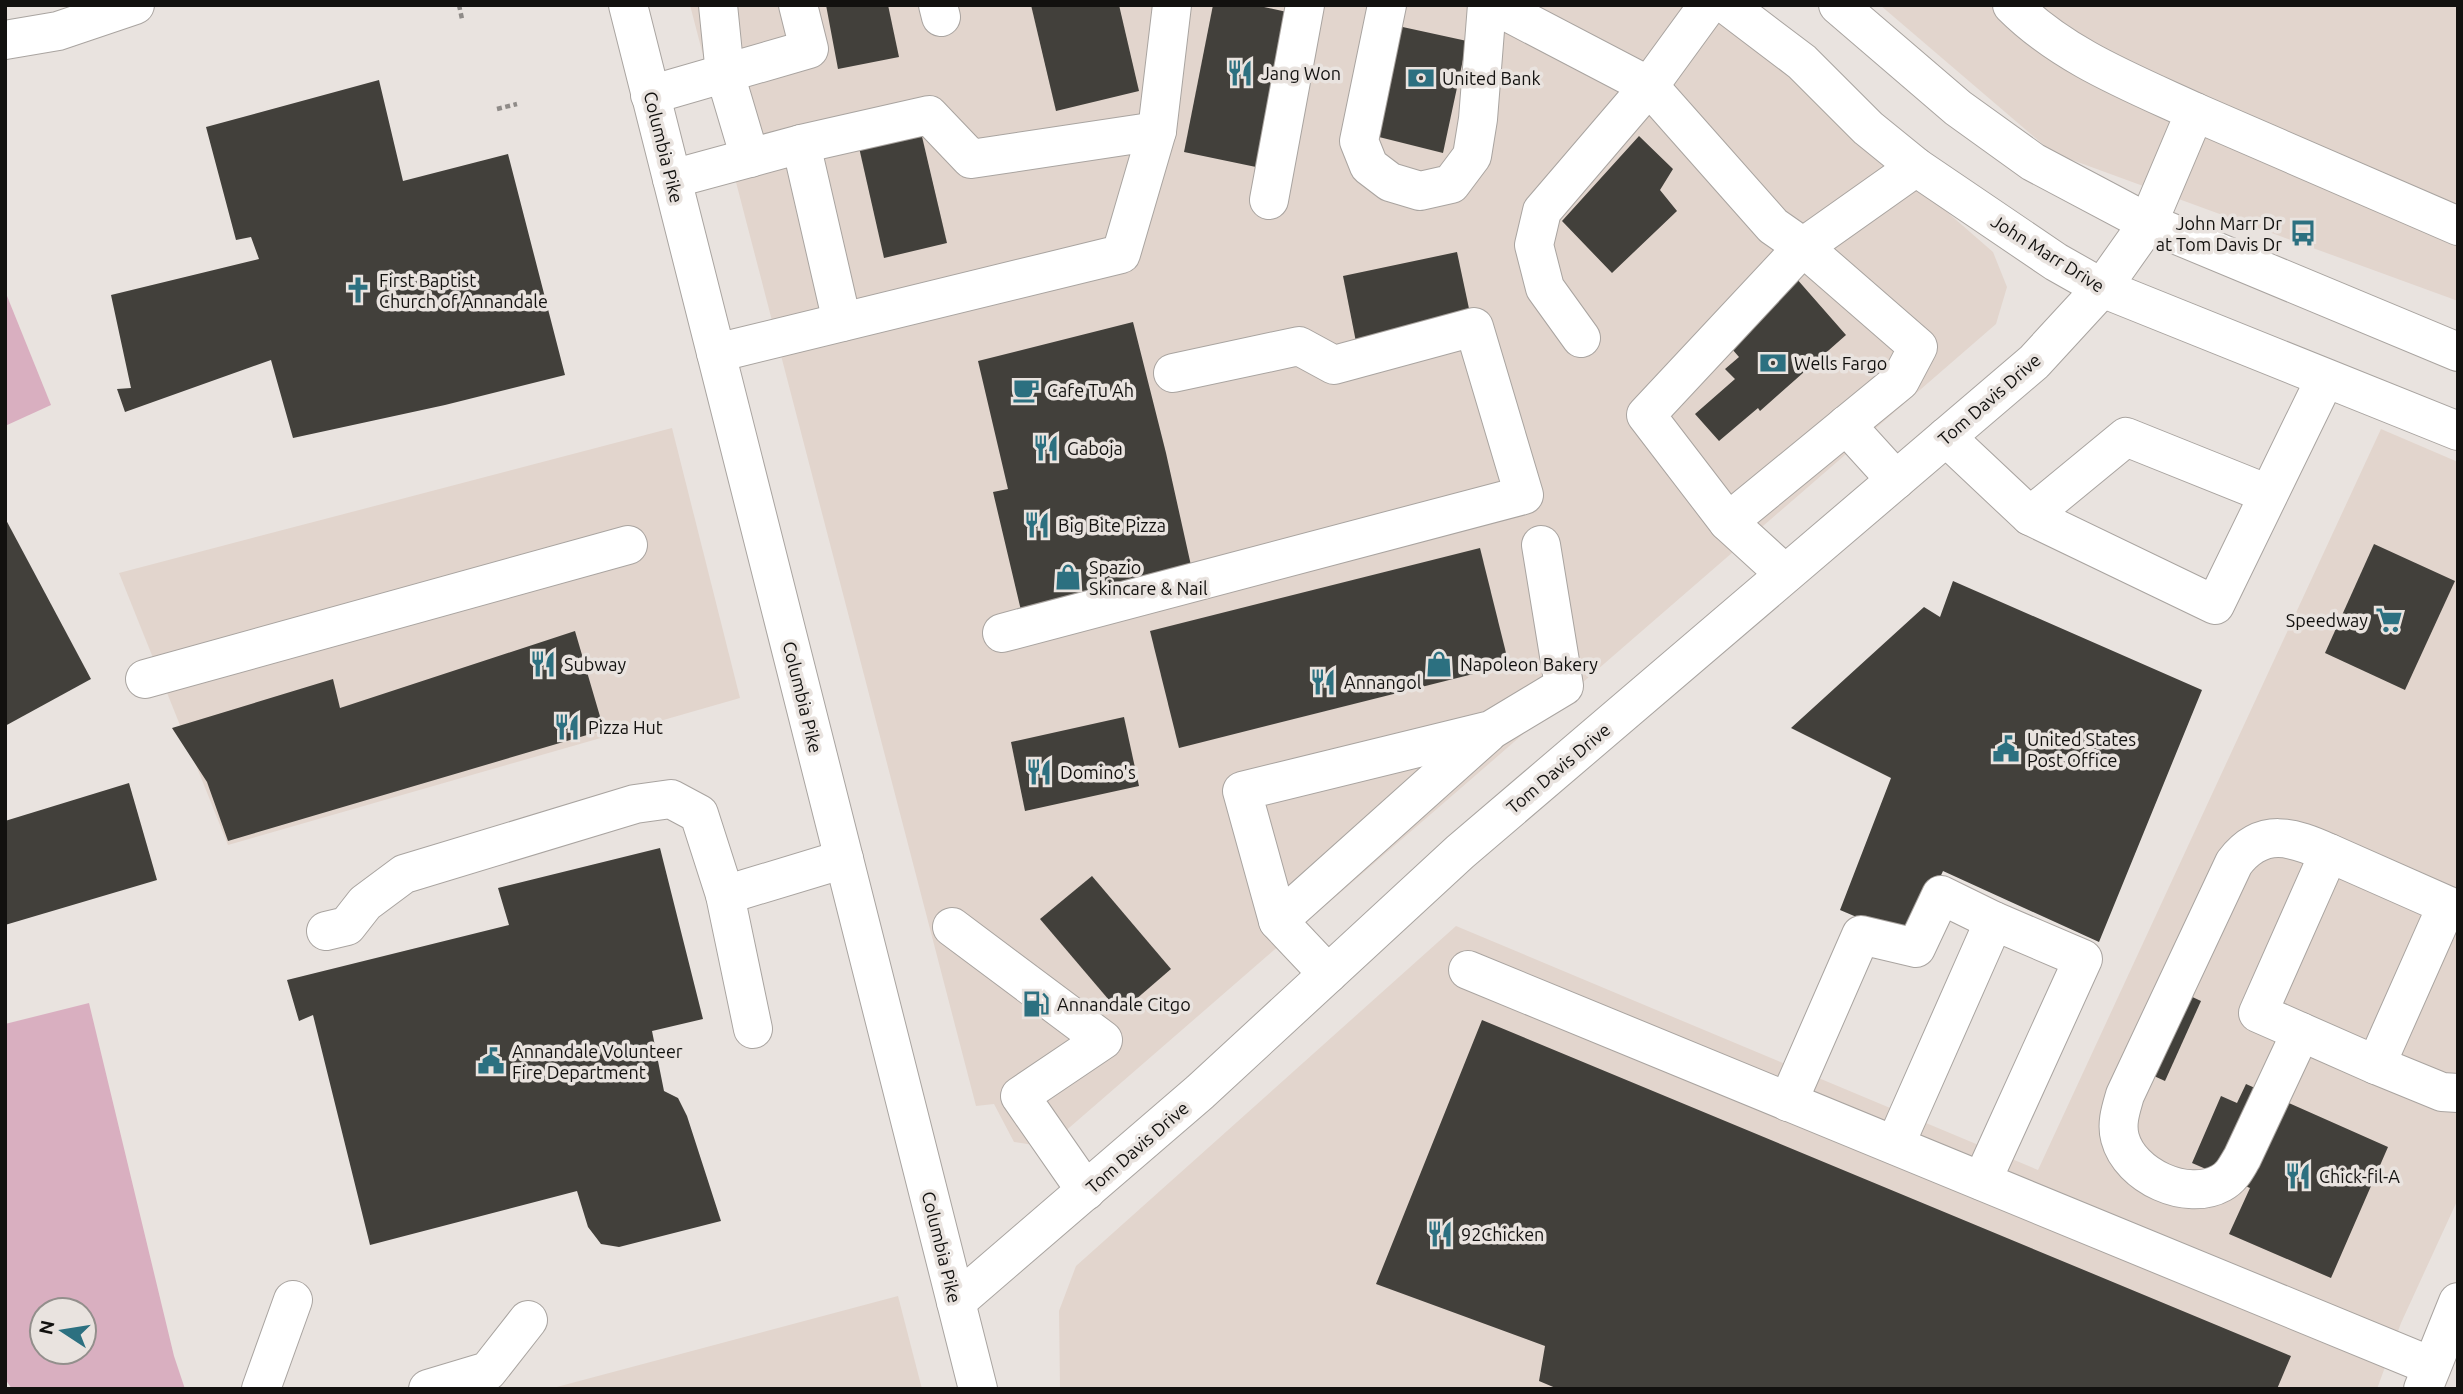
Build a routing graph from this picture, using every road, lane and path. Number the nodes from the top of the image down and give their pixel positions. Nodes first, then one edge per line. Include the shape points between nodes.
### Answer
1 (135, 5) edge
2 (459, 5) edge
3 (628, 5) edge
4 (718, 5) edge
5 (798, 5) edge
6 (1172, 5) edge
7 (1305, 5) edge
8 (1387, 5) edge
9 (1487, 5) edge
10 (1494, 5) edge
11 (1708, 5) edge
12 (1727, 5) edge
13 (1838, 5) edge
14 (2012, 5) edge
15 (74, 15) edge
16 (462, 19) dead end
17 (5, 40) edge
18 (725, 75) junction
19 (1649, 86) junction
20 (650, 95) junction
21 (517, 104) dead end
22 (497, 108) dead end
23 (2195, 112) junction
24 (1157, 131) junction
25 (801, 144) junction
26 (750, 158) junction
27 (1916, 167) junction
28 (672, 179) junction
29 (1269, 200) dead end
30 (2148, 223) junction
31 (2458, 226) edge
32 (1803, 247) junction
33 (2102, 288) junction
34 (842, 321) junction
35 (1581, 338) dead end
36 (2458, 352) edge
37 (716, 353) junction
38 (1173, 373) dead end
39 (2325, 379) junction
40 (1846, 425) junction
41 (2458, 432) edge
42 (1946, 437) junction
43 (1896, 480) junction
44 (2268, 494) junction
45 (2030, 516) junction
46 (1728, 522) junction
47 (628, 545) dead end
48 (1541, 545) dead end
49 (1785, 575) junction
50 (1002, 633) dead end
51 (145, 679) dead end
52 (1564, 686) junction
53 (1614, 720) junction
54 (1491, 730) junction
55 (2329, 853) junction
56 (844, 859) junction
57 (725, 895) junction
58 (2453, 907) edge
59 (1278, 921) junction
60 (1994, 921) junction
61 (952, 927) dead end
62 (326, 931) dead end
63 (1468, 970) dead end
64 (1328, 974) junction
65 (753, 1029) dead end
66 (2301, 1032) junction
67 (2376, 1065) junction
68 (2453, 1096) edge
69 (1788, 1102) junction
70 (1895, 1145) junction
71 (1982, 1181) junction
72 (1086, 1191) junction
73 (293, 1300) dead end
74 (956, 1302) junction
75 (2458, 1303) edge
76 (528, 1320) dead end
77 (2427, 1377) edge
78 (261, 1389) edge
79 (428, 1389) edge
80 (978, 1389) edge

1 - 15 street
2 - 16 path
3 - 20 street, Columbia Pike
4 - 18 street
5 - 18 street via 809,49
6 - 24 street
7 - 29 street
8 - 9 street via 1359,141 1369,166 1391,182 1420,191 1451,184 1472,156
10 - 19 street
11 - 19 street
12 - 27 street, John Marr Drive via 1802,62 1868,128
13 - 30 street via 1958,108 2033,162
14 - 23 street via 2027,21 2087,62
15 - 17 street via 58,31
18 - 20 street
18 - 26 street
19 - 32 street via 1773,226
19 - 35 street via 1542,211 1534,245 1545,288
20 - 28 street, Columbia Pike
21 - 22 path
23 - 30 street, Tom Davis Drive
23 - 31 street
24 - 25 street via 971,159 929,115
24 - 34 street via 1121,254
25 - 26 street
25 - 34 street
26 - 28 street
27 - 32 street
27 - 33 street, John Marr Drive
28 - 37 street, Columbia Pike
30 - 33 street, Tom Davis Drive
30 - 36 street
32 - 40 street via 1918,347 1900,381
32 - 46 street via 1646,415
33 - 39 street, John Marr Drive
33 - 42 street, Tom Davis Drive via 2034,362
34 - 37 street
37 - 56 street, Columbia Pike
38 - 50 street via 1299,346 1334,365 1474,327 1524,495
39 - 41 street, John Marr Drive
39 - 44 street
40 - 43 street
40 - 46 street
42 - 43 street, Tom Davis Drive
42 - 45 street
43 - 49 street, Tom Davis Drive
44 - 45 street via 2126,438
44 - 45 street via 2215,605
46 - 49 street
47 - 51 street
48 - 52 street
49 - 53 street, Tom Davis Drive
52 - 53 street
52 - 54 street
53 - 64 street, Tom Davis Drive via 1460,852
54 - 59 street
54 - 59 street via 1242,791
55 - 58 street
55 - 66 street via 2258,1013
55 - 66 street via 2301,840 2279,837 2250,845 2234,863 2125,1095 2119,1130 2124,1148 2157,1179 2183,1188 2223,1182 2242,1158
56 - 57 street
56 - 74 street, Columbia Pike
57 - 62 street via 699,814 671,799 635,804 404,874 365,904 347,926
57 - 65 street
58 - 67 street
59 - 64 street
60 - 69 street via 1941,895 1916,948 1861,935
60 - 70 street
60 - 71 street via 2083,959
61 - 72 street via 1103,1040 1020,1096
63 - 69 street
64 - 72 street, Tom Davis Drive
66 - 67 street
67 - 68 street
69 - 70 street
70 - 71 street
71 - 77 street
72 - 74 street, Tom Davis Drive
73 - 78 street
74 - 80 street, Columbia Pike
75 - 77 street
76 - 79 street via 488,1371

